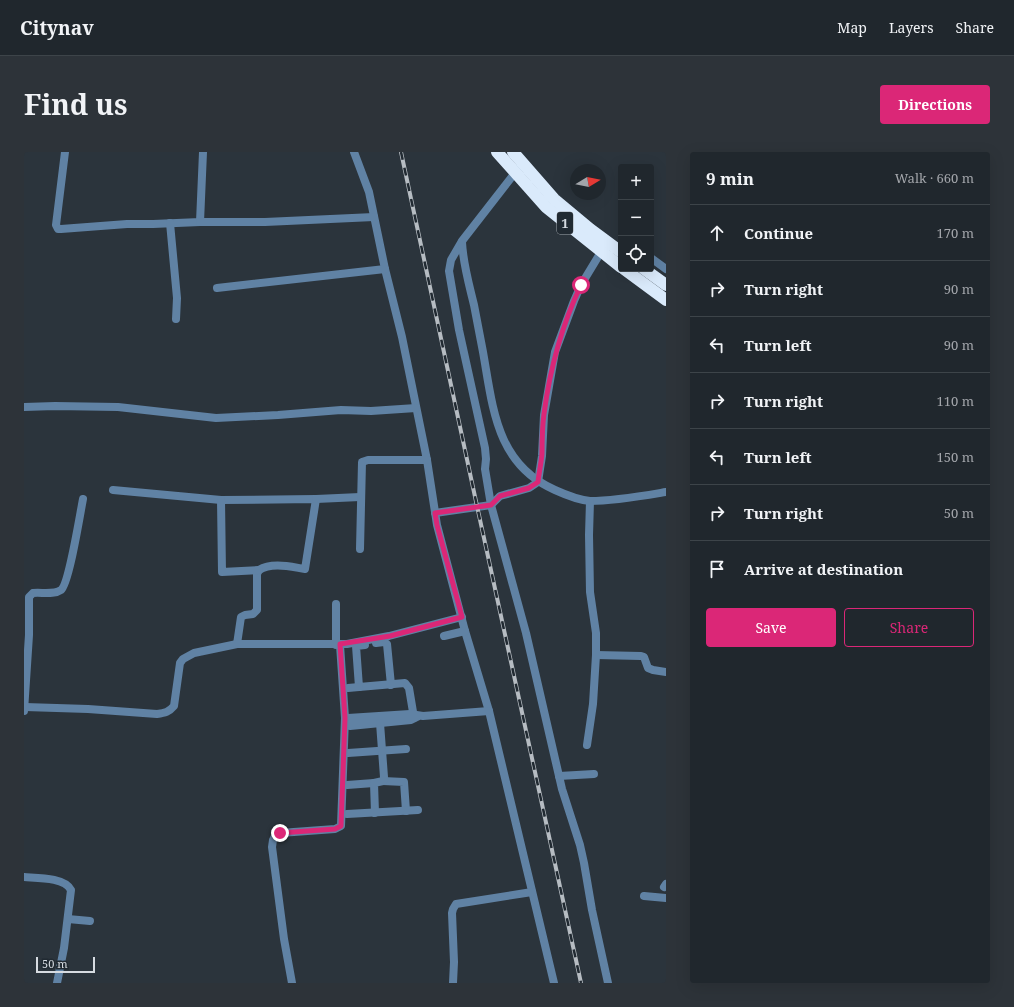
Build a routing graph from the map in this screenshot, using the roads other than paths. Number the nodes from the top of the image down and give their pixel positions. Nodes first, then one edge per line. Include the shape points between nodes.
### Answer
1 (65, 152) edge
2 (203, 152) edge
3 (354, 152) edge
4 (497, 152) edge
5 (513, 152) edge
6 (522, 163) junction
7 (515, 173) junction
8 (374, 217) junction
9 (200, 222) junction
10 (170, 223) junction
11 (462, 241) junction
12 (618, 250) edge
13 (601, 252) junction
14 (654, 260) edge
15 (618, 265) edge
16 (385, 269) junction
17 (666, 269) edge
18 (628, 272) edge
19 (648, 272) edge
20 (666, 285) edge
21 (217, 288) dead end
22 (666, 300) edge
23 (176, 319) dead end
24 (24, 407) edge
25 (416, 408) junction
26 (427, 460) junction
27 (538, 482) junction
28 (113, 490) dead end
29 (666, 492) edge
30 (360, 497) junction
31 (83, 499) dead end
32 (316, 499) junction
33 (221, 500) junction
34 (590, 501) junction
35 (491, 505) junction
36 (435, 513) junction
37 (360, 549) dead end
38 (259, 570) junction
39 (336, 604) dead end
40 (462, 617) junction
41 (465, 630) junction
42 (444, 636) dead end
43 (237, 644) junction
44 (338, 645) junction
45 (596, 656) junction
46 (666, 672) edge
47 (391, 685) junction
48 (359, 687) junction
49 (348, 688) dead end
50 (24, 709) edge
51 (489, 711) junction
52 (416, 716) junction
53 (587, 745) dead end
54 (406, 749) dead end
55 (382, 750) junction
56 (348, 753) dead end
57 (594, 774) dead end
58 (558, 776) junction
59 (383, 781) junction
60 (374, 783) junction
61 (347, 785) dead end
62 (418, 810) dead end
63 (406, 811) junction
64 (375, 813) junction
65 (347, 814) dead end
66 (24, 877) edge
67 (532, 892) junction
68 (644, 896) dead end
69 (666, 898) edge
70 (68, 920) junction
71 (90, 921) dead end
72 (57, 983) edge
73 (292, 983) edge
74 (453, 983) edge
75 (554, 983) edge
76 (608, 983) edge

1 - 10 street via 56,225 58,229
2 - 9 street
3 - 8 street via 369,192
4 - 7 highway, 1
5 - 6 highway, 1
6 - 7 street
6 - 12 highway, 1 via 554,199
7 - 11 street
7 - 13 highway, 1 via 546,207
8 - 9 street
8 - 16 street
9 - 10 street
10 - 23 street via 177,298
11 - 27 street via 463,257 496,420 512,456
11 - 35 street via 451,260 449,271 485,448
13 - 15 highway, 1
13 - 27 street via 581,285 555,352 544,415
14 - 17 street
16 - 21 street
16 - 25 street
18 - 22 highway
19 - 20 highway
24 - 25 street via 118,407 216,418
25 - 26 street
26 - 30 street via 362,462
26 - 36 street
27 - 34 street via 561,493
27 - 35 street via 529,488 500,496
28 - 33 street
29 - 34 street
30 - 32 street
30 - 37 street
31 - 50 street via 68,575 62,589 57,592 33,593 29,597
32 - 33 street
32 - 38 street via 305,569 269,566
33 - 38 street via 222,572
34 - 45 street via 590,592 596,633
35 - 36 street
35 - 58 street via 526,633
36 - 40 street
38 - 43 street via 257,610 254,614 241,617
39 - 44 street
40 - 41 street
40 - 44 street via 390,636
41 - 42 street
41 - 51 street
43 - 44 street
43 - 50 street via 194,653 183,659 180,663 174,706 165,713 81,708
44 - 73 street via 345,718 341,826 335,829 276,834 272,847
45 - 46 street via 641,656 644,657 648,668
45 - 53 street
47 - 48 street
47 - 48 street via 387,644 384,642 356,646
47 - 52 street via 407,685
48 - 49 street
51 - 52 street
51 - 67 street
52 - 55 street via 379,720
54 - 55 street
55 - 56 street
55 - 59 street
57 - 58 street
58 - 76 street via 584,863
59 - 60 street
59 - 63 street via 404,782
60 - 61 street
60 - 64 street
62 - 63 street
63 - 64 street
64 - 65 street
66 - 70 street via 59,880 69,886 71,896
67 - 74 street via 454,906
67 - 75 street
68 - 69 street
70 - 71 street
70 - 72 street

